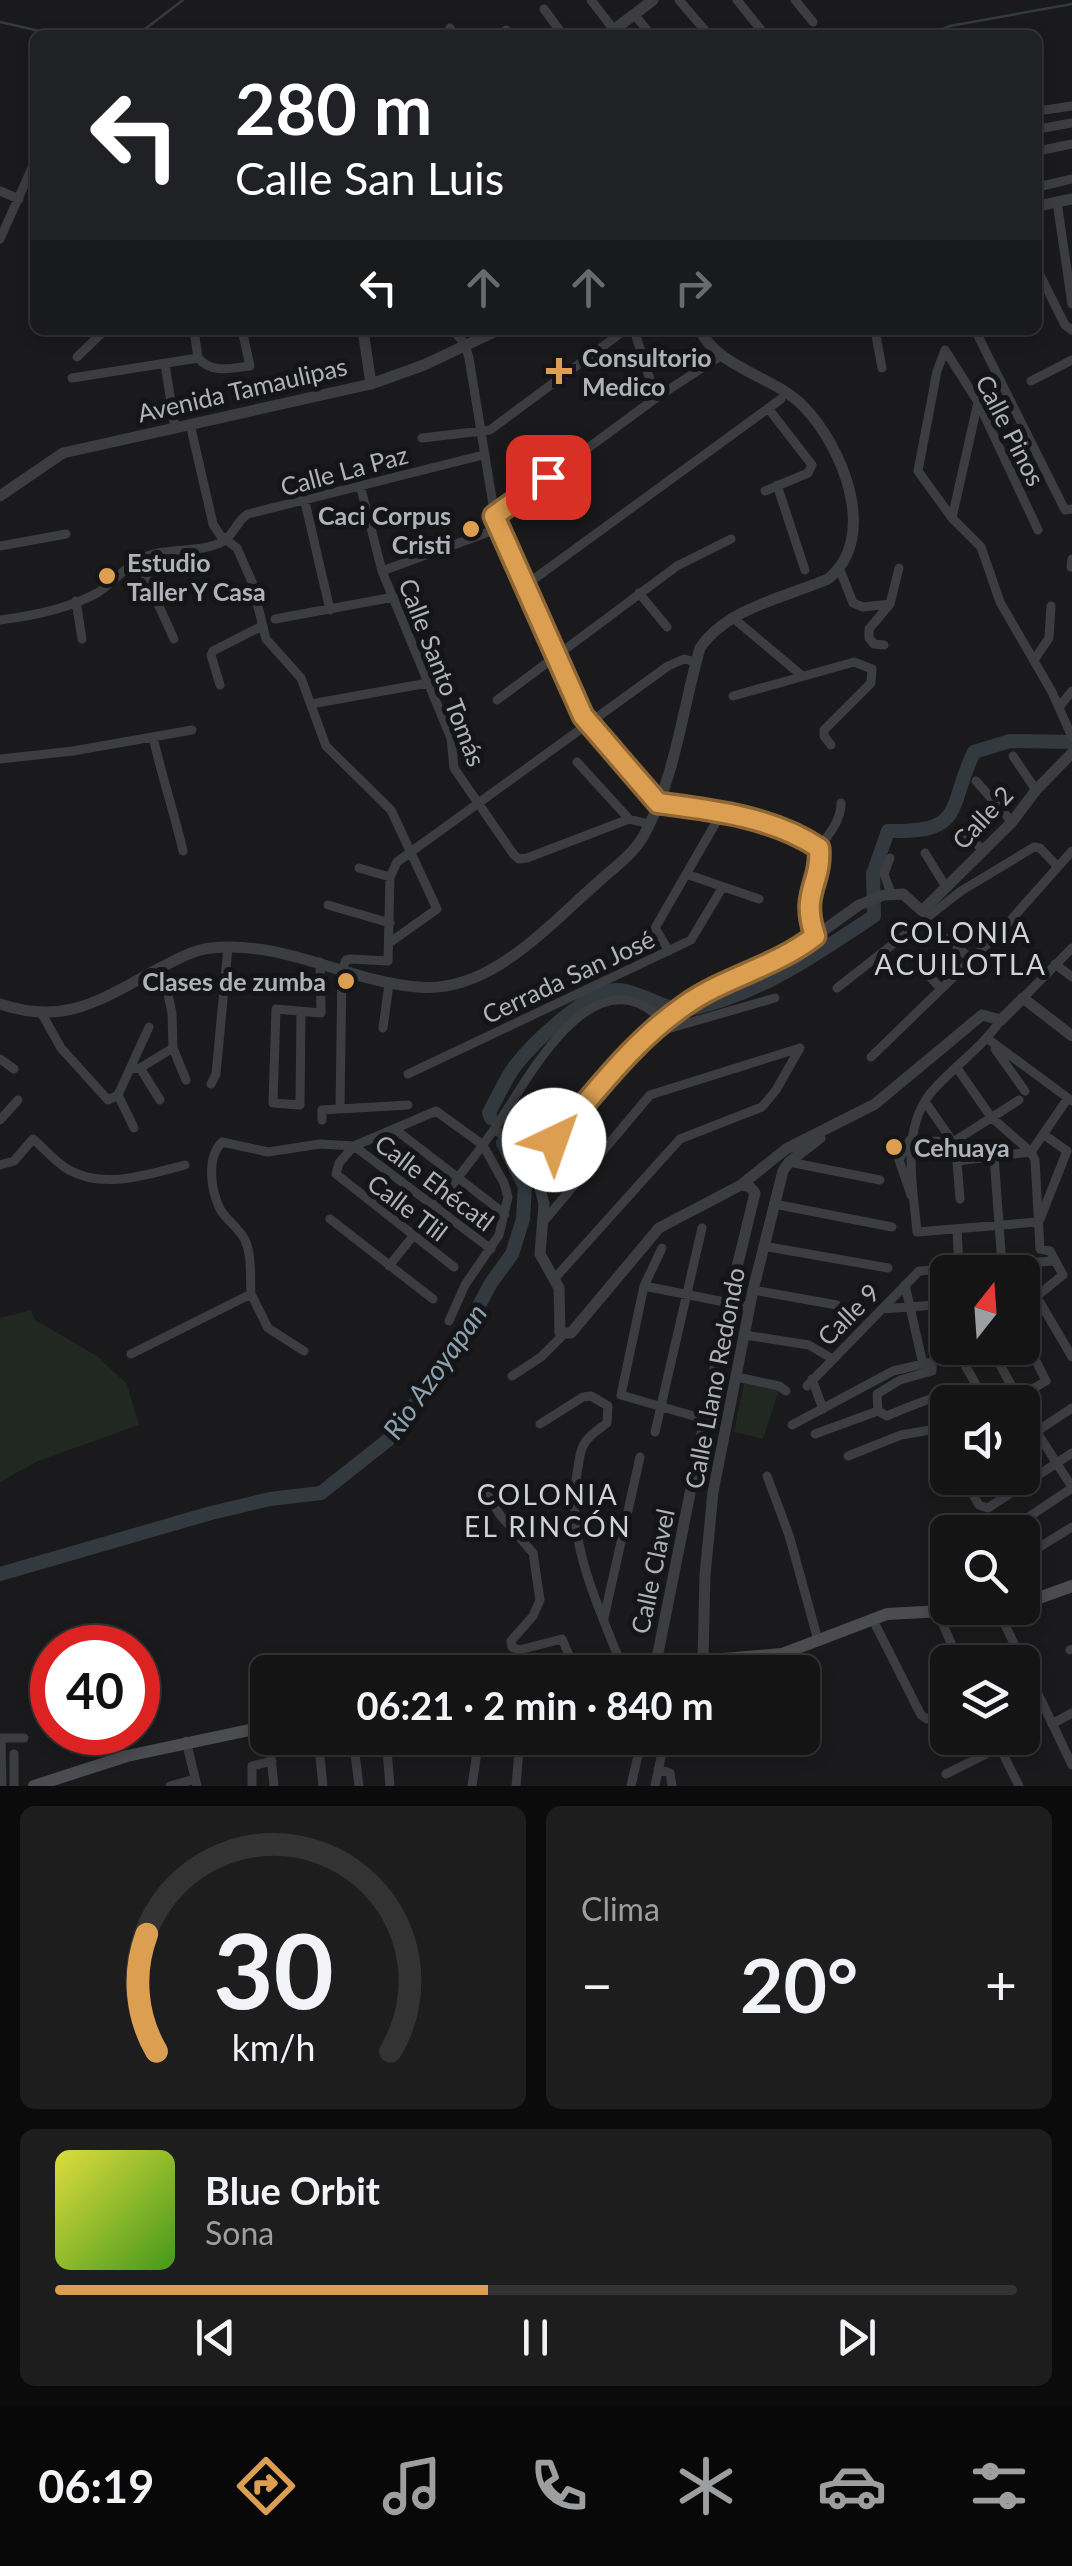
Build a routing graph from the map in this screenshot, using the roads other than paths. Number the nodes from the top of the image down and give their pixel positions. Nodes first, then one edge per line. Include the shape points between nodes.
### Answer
1 (591, 0) edge
2 (680, 0) edge
3 (737, 0) edge
4 (650, 1) edge
5 (800, 2) edge
6 (544, 9) dead end
7 (634, 14) junction
8 (813, 22) dead end
9 (559, 30) edge
10 (609, 30) edge
11 (613, 30) edge
12 (648, 30) edge
13 (705, 30) edge
14 (761, 30) edge
15 (1072, 106) edge
16 (1042, 110) edge
17 (1072, 123) edge
18 (1042, 128) edge
19 (1072, 144) edge
20 (1042, 150) edge
21 (30, 173) edge
22 (1072, 179) edge
23 (1042, 186) edge
24 (0, 190) edge
25 (19, 199) junction
26 (1072, 199) edge
27 (1057, 202) junction
28 (1042, 205) edge
29 (0, 240) edge
30 (1042, 279) edge
31 (1072, 304) edge
32 (1072, 330) edge
33 (101, 335) edge
34 (195, 335) edge
35 (243, 335) edge
36 (364, 335) edge
37 (458, 335) edge
38 (486, 335) edge
39 (618, 335) edge
40 (636, 335) edge
41 (704, 335) edge
42 (876, 335) edge
43 (979, 335) edge
44 (464, 344) junction
45 (722, 355) junction
46 (78, 357) dead end
47 (198, 358) junction
48 (1072, 360) edge
49 (165, 364) junction
50 (882, 368) dead end
51 (72, 378) dead end
52 (1031, 381) dead end
53 (372, 384) junction
54 (656, 398) junction
55 (781, 399) dead end
56 (978, 402) junction
57 (768, 408) junction
58 (190, 424) junction
59 (175, 428) junction
60 (482, 432) junction
61 (422, 438) dead end
62 (483, 455) junction
63 (360, 485) junction
64 (776, 486) junction
65 (765, 490) dead end
66 (0, 496) edge
67 (306, 502) junction
68 (1068, 509) edge
69 (494, 516) junction
70 (952, 518) junction
71 (497, 529) junction
72 (1038, 530) dead end
73 (66, 534) dead end
74 (731, 539) dead end
75 (227, 540) junction
76 (0, 546) edge
77 (1072, 559) edge
78 (138, 560) junction
79 (1071, 567) edge
80 (899, 568) dead end
81 (805, 570) dead end
82 (840, 570) junction
83 (382, 571) junction
84 (523, 587) junction
85 (640, 593) junction
86 (394, 597) junction
87 (76, 601) junction
88 (890, 604) junction
89 (1051, 606) dead end
90 (330, 610) junction
91 (732, 617) junction
92 (275, 619) dead end
93 (0, 620) edge
94 (262, 626) junction
95 (667, 627) dead end
96 (174, 638) dead end
97 (82, 639) dead end
98 (884, 645) dead end
99 (554, 657) junction
100 (1034, 660) junction
101 (696, 662) junction
102 (801, 675) junction
103 (428, 683) junction
104 (220, 684) dead end
105 (1072, 691) edge
106 (733, 696) dead end
107 (496, 700) dead end
108 (311, 704) junction
109 (1058, 707) junction
110 (589, 723) junction
111 (192, 730) dead end
112 (154, 737) junction
113 (1072, 737) edge
114 (831, 745) dead end
115 (1072, 753) edge
116 (1014, 756) dead end
117 (0, 759) edge
118 (577, 762) dead end
119 (976, 781) dead end
120 (1036, 790) junction
121 (658, 803) junction
122 (841, 803) dead end
123 (480, 805) junction
124 (722, 812) junction
125 (629, 820) junction
126 (1012, 822) junction
127 (649, 824) junction
128 (963, 831) dead end
129 (819, 848) junction
130 (983, 850) junction
131 (183, 851) dead end
132 (1072, 851) edge
133 (925, 853) dead end
134 (411, 854) junction
135 (890, 858) dead end
136 (1057, 866) junction
137 (358, 868) dead end
138 (686, 874) junction
139 (390, 877) junction
140 (946, 887) junction
141 (722, 888) junction
142 (888, 894) junction
143 (760, 899) dead end
144 (328, 905) dead end
145 (925, 914) junction
146 (390, 923) junction
147 (815, 936) junction
148 (950, 938) dead end
149 (390, 943) junction
150 (228, 947) junction
151 (1072, 948) edge
152 (669, 951) junction
153 (971, 960) junction
154 (320, 962) junction
155 (1055, 964) junction
156 (162, 967) junction
157 (922, 968) dead end
158 (342, 970) junction
159 (1072, 978) edge
160 (388, 984) junction
161 (838, 988) dead end
162 (940, 989) junction
163 (776, 998) dead end
164 (1023, 998) junction
165 (0, 1004) edge
166 (301, 1011) junction
167 (42, 1014) junction
168 (667, 1019) junction
169 (1001, 1020) junction
170 (149, 1027) dead end
171 (383, 1028) dead end
172 (642, 1036) junction
173 (1072, 1036) edge
174 (988, 1039) junction
175 (173, 1048) junction
176 (871, 1056) dead end
177 (0, 1059) edge
178 (135, 1068) junction
179 (957, 1068) junction
180 (14, 1069) dead end
181 (408, 1074) dead end
182 (1037, 1075) junction
183 (186, 1080) dead end
184 (210, 1084) dead end
185 (1022, 1096) junction
186 (114, 1097) junction
187 (1070, 1099) edge
188 (18, 1100) dead end
189 (160, 1100) dead end
190 (926, 1103) junction
191 (408, 1105) dead end
192 (340, 1108) junction
193 (322, 1115) dead end
194 (991, 1117) junction
195 (0, 1120) edge
196 (1000, 1127) junction
197 (134, 1128) dead end
198 (495, 1128) junction
199 (396, 1130) junction
200 (828, 1130) junction
201 (1043, 1134) junction
202 (910, 1140) junction
203 (953, 1142) junction
204 (483, 1145) junction
205 (354, 1146) junction
206 (1031, 1152) junction
207 (994, 1156) junction
208 (957, 1161) junction
209 (789, 1162) junction
210 (185, 1165) dead end
211 (0, 1166) edge
212 (530, 1166) junction
213 (458, 1177) junction
214 (880, 1180) dead end
215 (740, 1185) junction
216 (960, 1200) dead end
217 (774, 1204) junction
218 (436, 1205) junction
219 (505, 1214) junction
220 (330, 1219) dead end
221 (544, 1221) junction
222 (1038, 1222) junction
223 (998, 1225) junction
224 (892, 1227) dead end
225 (702, 1228) dead end
226 (956, 1230) junction
227 (413, 1236) junction
228 (763, 1246) junction
229 (662, 1248) dead end
230 (491, 1249) junction
231 (958, 1255) edge
232 (1001, 1255) edge
233 (1052, 1261) junction
234 (1040, 1262) edge
235 (390, 1266) junction
236 (454, 1267) dead end
237 (888, 1268) dead end
238 (930, 1270) edge
239 (555, 1278) junction
240 (905, 1285) junction
241 (644, 1286) junction
242 (754, 1290) junction
243 (251, 1294) junction
244 (684, 1296) junction
245 (1040, 1297) edge
246 (433, 1298) dead end
247 (1040, 1302) edge
248 (728, 1304) junction
249 (930, 1305) edge
250 (836, 1306) dead end
251 (908, 1307) junction
252 (750, 1308) junction
253 (882, 1309) junction
254 (450, 1322) dead end
255 (744, 1335) junction
256 (562, 1336) junction
257 (304, 1351) dead end
258 (130, 1354) dead end
259 (1072, 1357) edge
260 (831, 1358) junction
261 (930, 1362) edge
262 (927, 1363) junction
263 (1038, 1365) edge
264 (512, 1376) dead end
265 (736, 1377) junction
266 (1039, 1385) edge
267 (786, 1391) dead end
268 (930, 1400) edge
269 (660, 1408) junction
270 (1072, 1408) edge
271 (822, 1409) junction
272 (883, 1414) junction
273 (704, 1420) junction
274 (540, 1424) dead end
275 (792, 1425) dead end
276 (930, 1429) edge
277 (1040, 1430) edge
278 (655, 1432) dead end
279 (815, 1434) dead end
280 (1040, 1437) edge
281 (1072, 1454) edge
282 (640, 1456) dead end
283 (848, 1456) dead end
284 (1058, 1464) junction
285 (1040, 1475) edge
286 (767, 1476) dead end
287 (692, 1488) junction
288 (1072, 1488) edge
289 (486, 1492) dead end
290 (713, 1492) junction
291 (975, 1495) edge
292 (1005, 1495) edge
293 (1032, 1515) edge
294 (1072, 1527) edge
295 (1040, 1547) edge
296 (1072, 1586) edge
297 (1040, 1598) edge
298 (930, 1609) edge
299 (872, 1618) junction
300 (604, 1620) junction
301 (818, 1640) junction
302 (568, 1655) edge
303 (618, 1655) edge
304 (659, 1655) edge
305 (703, 1655) edge
306 (766, 1655) edge
307 (1040, 1701) edge
308 (1072, 1713) edge
309 (930, 1718) edge
310 (1052, 1724) junction
311 (250, 1730) edge
312 (24, 1738) dead end
313 (186, 1742) junction
314 (14, 1754) dead end
315 (271, 1755) edge
316 (320, 1755) edge
317 (355, 1755) edge
318 (387, 1755) edge
319 (477, 1755) edge
320 (519, 1755) edge
321 (638, 1755) edge
322 (661, 1755) edge
323 (977, 1755) edge
324 (1004, 1755) edge
325 (272, 1761) junction
326 (1072, 1765) edge
327 (83, 1768) junction
328 (658, 1769) junction
329 (946, 1774) dead end
330 (196, 1783) edge
331 (2, 1786) edge
332 (14, 1786) edge
333 (34, 1786) edge
334 (86, 1786) edge
335 (170, 1786) edge
336 (252, 1786) edge
337 (274, 1786) edge
338 (323, 1786) edge
339 (359, 1786) edge
340 (390, 1786) edge
341 (472, 1786) edge
342 (516, 1786) edge
343 (631, 1786) edge
344 (656, 1786) edge
345 (672, 1786) edge
346 (1019, 1786) edge

1 - 10 street
2 - 13 street
3 - 14 street
4 - 7 street
5 - 8 street
6 - 9 street
7 - 11 street
7 - 12 street
15 - 16 street
17 - 18 street
19 - 20 street
21 - 25 street
22 - 23 street
24 - 25 street
25 - 29 street
26 - 27 street
27 - 28 street
27 - 31 street
30 - 32 street
33 - 46 street
34 - 47 street
35 - 47 street via 250,366 218,369
36 - 53 street
37 - 44 street
38 - 44 street, Avenida Tamaulipas
39 - 60 street
40 - 54 street
41 - 45 street
42 - 50 street
43 - 68 street
44 - 53 street, Avenida Tamaulipas
44 - 60 street
45 - 54 street
45 - 82 street via 771,380 806,408 836,456 854,504
47 - 49 street
48 - 52 street
49 - 51 street
49 - 59 street
53 - 58 street, Avenida Tamaulipas
54 - 69 street
55 - 57 street
56 - 70 street
56 - 70 street, Calle Pinos via 945,350 918,471
56 - 72 street, Calle Pinos
57 - 64 street via 812,466
57 - 84 street
58 - 59 street, Avenida Tamaulipas
58 - 75 street via 213,524
59 - 66 street, Avenida Tamaulipas via 62,453
60 - 61 street
60 - 62 street
62 - 63 street, Calle La Paz
62 - 69 street
63 - 67 street, Calle La Paz
63 - 83 street, Calle Santo Tomás
64 - 65 street
64 - 81 street
67 - 75 street, Calle La Paz via 243,516
67 - 90 street
69 - 71 street
70 - 100 street via 981,548 1000,602
71 - 83 street
71 - 84 street
73 - 76 street
74 - 85 street
75 - 78 street
75 - 94 street via 252,582
77 - 79 street
78 - 87 street
78 - 96 street
80 - 88 street
82 - 88 street via 853,603
82 - 91 street
83 - 86 street, Calle Santo Tomás
84 - 99 street
85 - 95 street
85 - 99 street
86 - 90 street
86 - 103 street, Calle Santo Tomás
87 - 93 street
87 - 97 street
88 - 98 street via 869,629 874,644
89 - 100 street via 1049,638
90 - 92 street
91 - 101 street via 708,636
91 - 102 street
94 - 104 street via 214,651
94 - 108 street via 271,648 301,678
99 - 107 street
99 - 110 street
100 - 109 street
101 - 110 street via 684,658 668,666
101 - 121 street
102 - 106 street
102 - 114 street via 854,662 872,669 871,683 828,724 824,736
103 - 108 street
103 - 123 street, Calle Santo Tomás via 451,738 454,768
105 - 109 street
108 - 134 street via 326,746 390,810
109 - 113 street
110 - 121 street
110 - 123 street
111 - 112 street
112 - 117 street
112 - 131 street
115 - 120 street, Calle 2
116 - 120 street
118 - 125 street
119 - 126 street
120 - 126 street, Calle 2
121 - 124 street
121 - 127 street
122 - 129 street
123 - 125 street, Calle Santo Tomás via 519,859
123 - 134 street
124 - 129 street
124 - 138 street
125 - 127 street
126 - 130 street, Calle 2
127 - 160 street via 618,864 490,970 441,986
128 - 130 street
129 - 147 street via 808,914
130 - 140 street, Calle 2
132 - 136 street
133 - 140 street
134 - 139 street
134 - 149 street via 438,909
135 - 142 street via 884,874
136 - 145 street via 1036,846
136 - 153 street
137 - 139 street
138 - 141 street
138 - 152 street via 655,928
139 - 146 street
140 - 145 street, Calle 2
141 - 143 street
141 - 152 street, Cerrada San José via 691,940
142 - 145 street via 908,897
142 - 147 street
144 - 146 street
145 - 161 street
146 - 149 street
147 - 168 street
148 - 153 street
149 - 158 street via 388,961 350,959
150 - 154 street
150 - 156 street
150 - 184 street
151 - 155 street
152 - 181 street, Cerrada San José
153 - 162 street
154 - 158 street
154 - 166 street via 321,1013
155 - 159 street
155 - 164 street
156 - 167 street via 81,1009
156 - 175 street
157 - 162 street
158 - 160 street
158 - 192 street
160 - 171 street
162 - 176 street
163 - 172 street
164 - 169 street
164 - 173 street
165 - 167 street
166 - 166 street via 300,1105 274,1103 276,1009
167 - 186 street via 104,1098
168 - 172 street
168 - 198 street via 627,1000 595,1007 558,1033
169 - 174 street
169 - 200 street via 982,1015 874,1104
170 - 178 street
172 - 212 street
174 - 179 street
174 - 182 street
174 - 185 street
175 - 178 street
175 - 183 street
177 - 180 street
178 - 186 street
178 - 189 street
179 - 190 street
179 - 194 street
182 - 185 street
182 - 187 street
185 - 194 street
185 - 196 street
186 - 197 street
187 - 201 street
188 - 195 street
190 - 202 street
190 - 203 street
191 - 192 street
192 - 193 street
194 - 196 street
194 - 203 street
196 - 206 street
198 - 204 street
198 - 212 street
199 - 204 street via 436,1111
199 - 205 street
199 - 213 street
200 - 209 street
200 - 215 street via 786,1148
201 - 206 street
201 - 222 street via 1067,1151
202 - 203 street
202 - 226 street via 917,1232
203 - 208 street
204 - 213 street
204 - 219 street via 504,1182
205 - 218 street, Calle Ehécatl
205 - 227 street, Calle Tlil via 339,1163 338,1178
205 - 243 street via 268,1152 222,1142 216,1148 213,1188 221,1212 245,1240
206 - 207 street
206 - 222 street
207 - 208 street
207 - 223 street
208 - 216 street
209 - 214 street
209 - 217 street, Calle Llano Redondo
210 - 211 street via 116,1180 88,1176 69,1170 34,1139
212 - 221 street
213 - 218 street
213 - 219 street
215 - 248 street, Calle Llano Redondo via 755,1193
215 - 256 street via 659,1228
217 - 224 street
217 - 228 street, Calle Llano Redondo
218 - 230 street, Calle Ehécatl
219 - 230 street
220 - 235 street
221 - 239 street via 540,1254
221 - 239 street via 650,1095 800,1048 762,1107 680,1139
222 - 223 street
222 - 233 street via 1040,1249 1050,1251
223 - 226 street
223 - 232 street
225 - 244 street
226 - 231 street
227 - 235 street
227 - 236 street, Calle Tlil
228 - 237 street
228 - 242 street, Calle Llano Redondo
229 - 241 street
230 - 254 street via 465,1285
233 - 234 street
233 - 245 street via 1062,1275
235 - 246 street
238 - 240 street, Calle 9 via 918,1271
239 - 256 street
240 - 251 street
240 - 253 street, Calle 9
241 - 244 street
241 - 269 street via 621,1392
242 - 250 street
242 - 252 street, Calle Llano Redondo
243 - 257 street via 268,1328
243 - 258 street
244 - 248 street
244 - 269 street
247 - 259 street
248 - 252 street
248 - 273 street, Calle Llano Redondo
249 - 251 street
251 - 253 street
251 - 262 street
252 - 255 street, Calle Llano Redondo
253 - 260 street, Calle 9
255 - 260 street via 809,1344
255 - 265 street, Calle Llano Redondo
256 - 264 street
260 - 271 street, Calle 9 via 810,1382
261 - 262 street
262 - 271 street via 894,1371
262 - 272 street via 932,1371 877,1394
263 - 266 street via 1046,1381
265 - 267 street
265 - 290 street, Calle Llano Redondo
268 - 272 street
269 - 273 street
269 - 278 street
270 - 277 street
271 - 275 street
272 - 279 street
273 - 287 street, Calle Llano Redondo
274 - 300 street via 583,1397 608,1406 607,1423 581,1450 573,1497
276 - 283 street
280 - 284 street
281 - 284 street
282 - 300 street
284 - 285 street
284 - 288 street
286 - 301 street
287 - 290 street
287 - 304 street, Calle Clavel
288 - 293 street
289 - 302 street via 534,1553 540,1600 512,1647 562,1638
290 - 305 street, Calle Llano Redondo
291 - 292 street via 983,1508
294 - 295 street
296 - 297 main road
298 - 299 main road
299 - 301 main road
299 - 309 street via 922,1715
300 - 303 street
301 - 306 main road
307 - 310 street
308 - 310 street
310 - 326 street
311 - 313 main road
312 - 331 street via 1,1738
313 - 327 main road
313 - 330 street
314 - 332 street
315 - 325 street
316 - 338 street
317 - 339 street
318 - 340 street
319 - 341 street
320 - 342 street
321 - 343 street
322 - 328 street
323 - 329 street
324 - 346 street
325 - 336 street via 252,1766
325 - 337 street
327 - 333 main road
327 - 334 street
328 - 344 street
328 - 345 street via 670,1773
330 - 335 street

